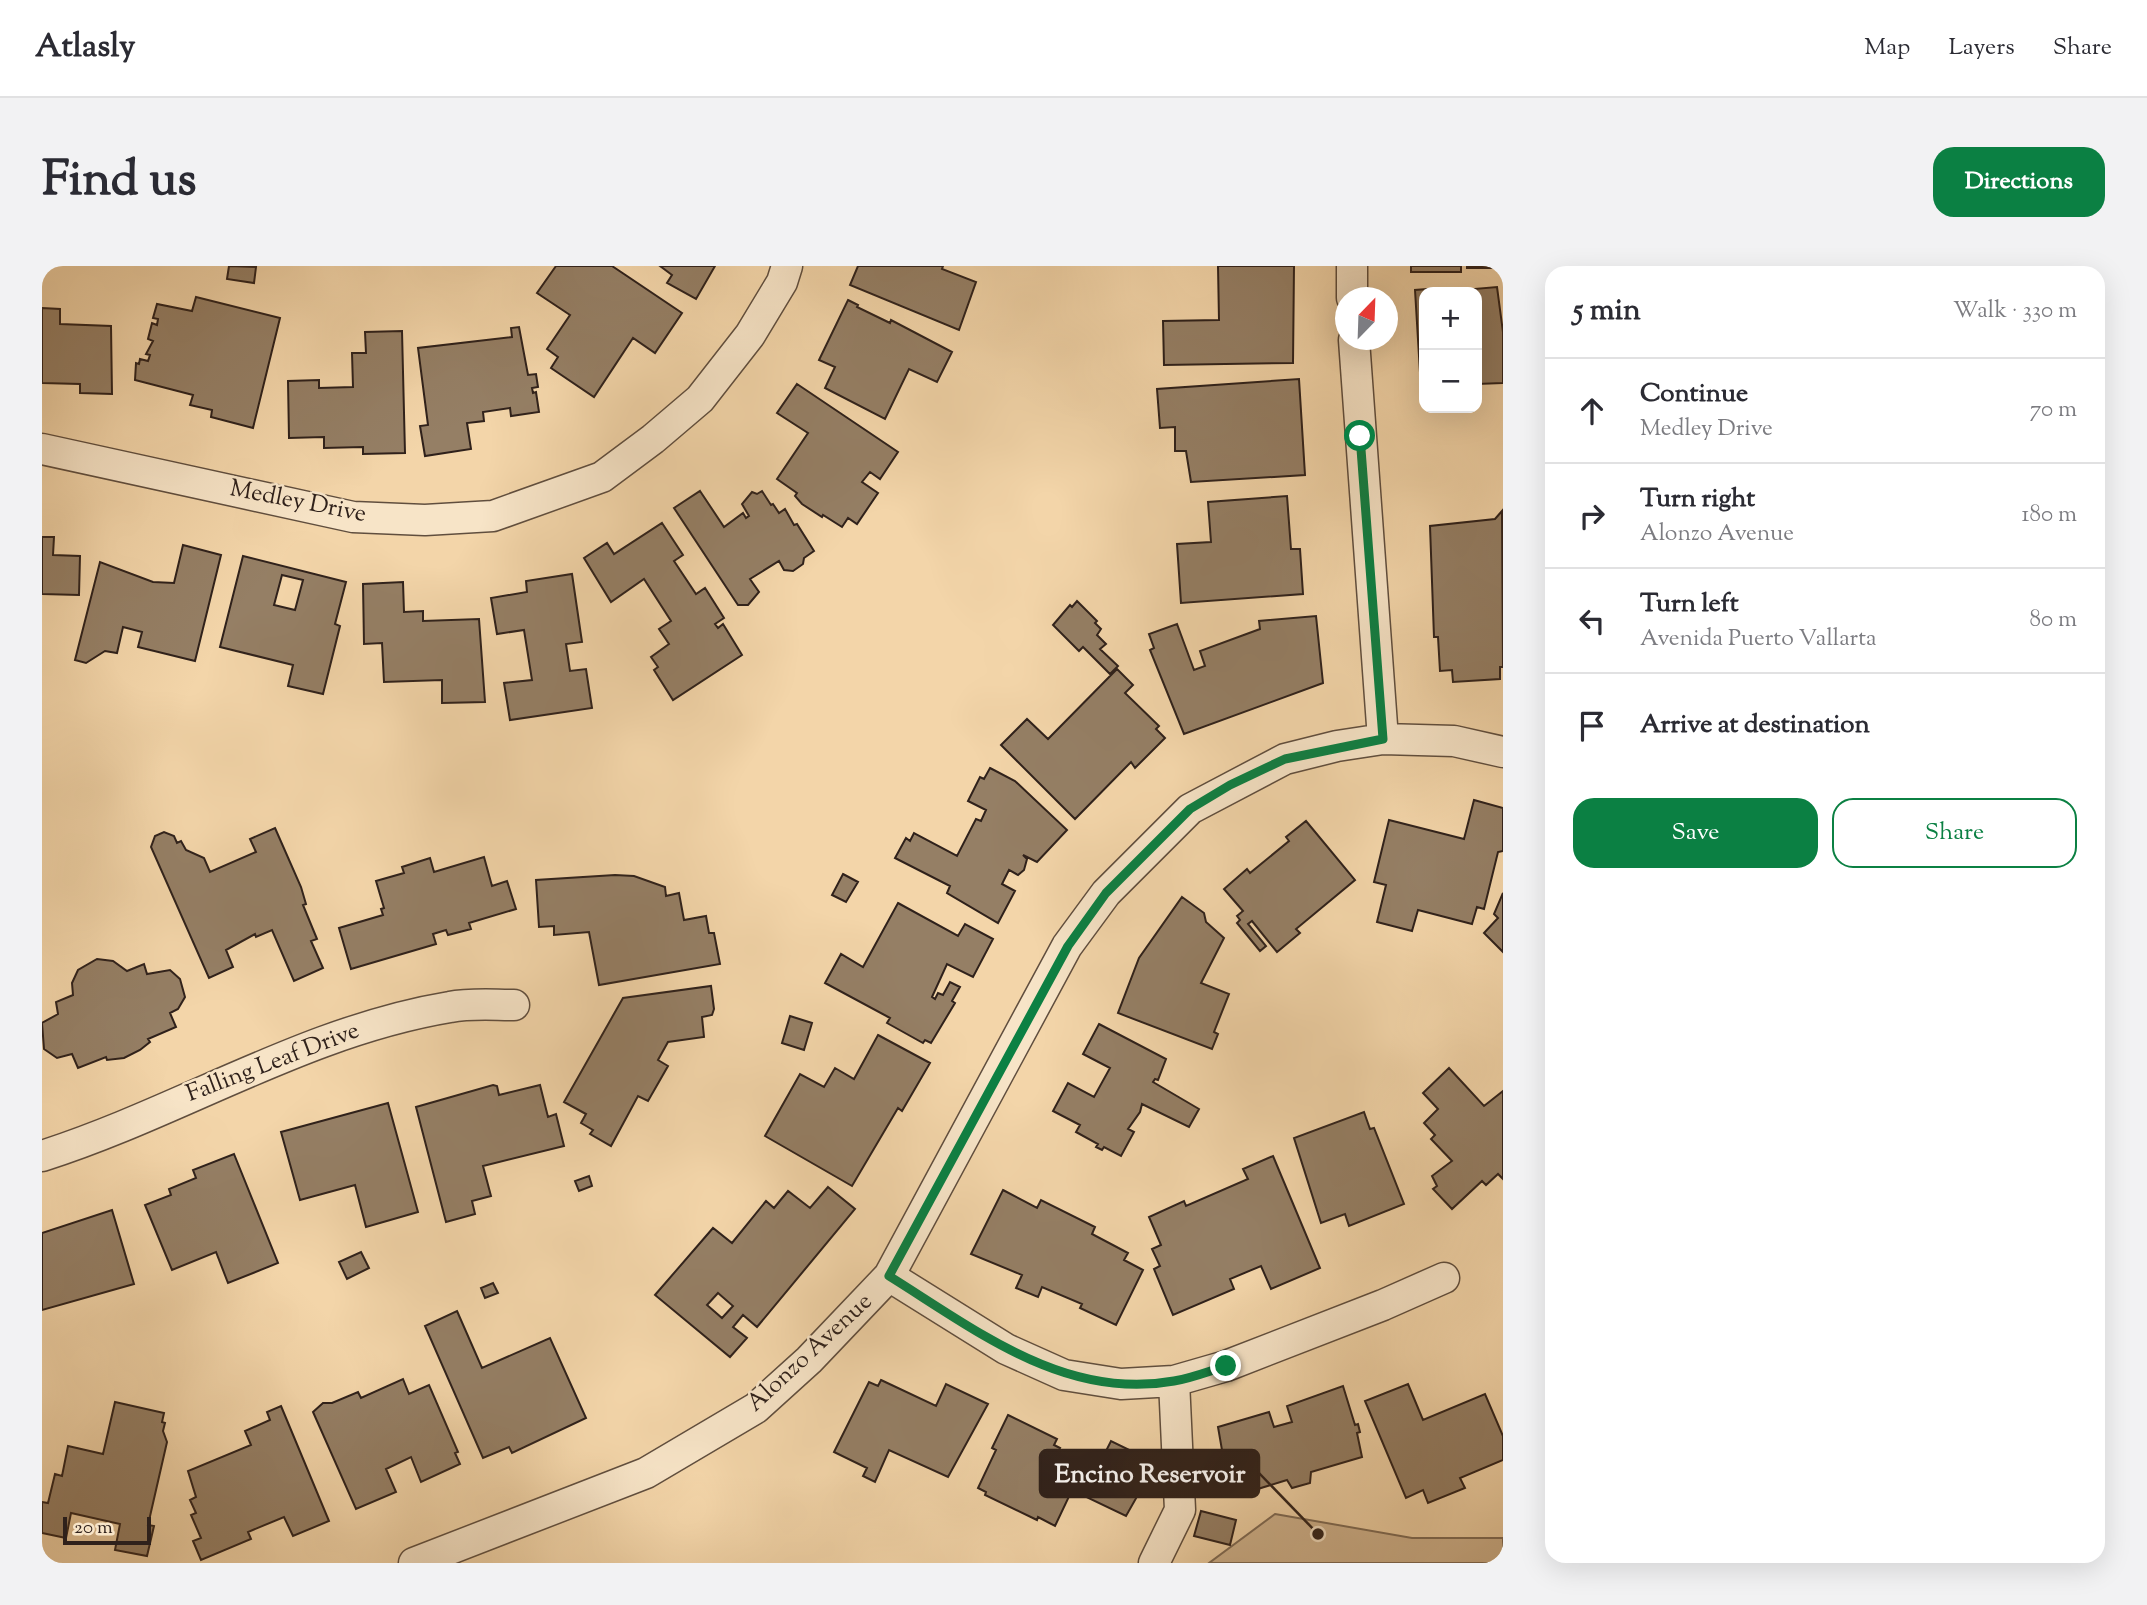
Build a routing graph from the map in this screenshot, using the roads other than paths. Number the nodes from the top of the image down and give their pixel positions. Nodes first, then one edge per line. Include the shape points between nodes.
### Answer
1 (787, 266) edge
2 (1352, 266) edge
3 (1352, 287) edge
4 (1355, 350) edge
5 (42, 449) edge
6 (1383, 739) junction
7 (1503, 752) edge
8 (513, 1005) dead end
9 (42, 1156) edge
10 (889, 1276) junction
11 (1444, 1278) dead end
12 (1174, 1381) junction
13 (414, 1563) edge
14 (1154, 1563) edge

1 - 5 street, Medley Drive via 750,335 699,399 653,439 602,477 493,516 425,520 353,517
2 - 3 street
4 - 6 street
6 - 7 street, Alonzo Avenue via 1454,741
6 - 10 street, Alonzo Avenue via 1285,759 1230,785 1190,809 1106,893 1068,946
8 - 9 street, Falling Leaf Drive via 452,1006 370,1026
10 - 12 street via 1006,1349 1064,1375 1121,1384
10 - 13 street, Alonzo Avenue via 757,1408 646,1474
11 - 12 street via 1226,1366
12 - 14 street via 1180,1510

